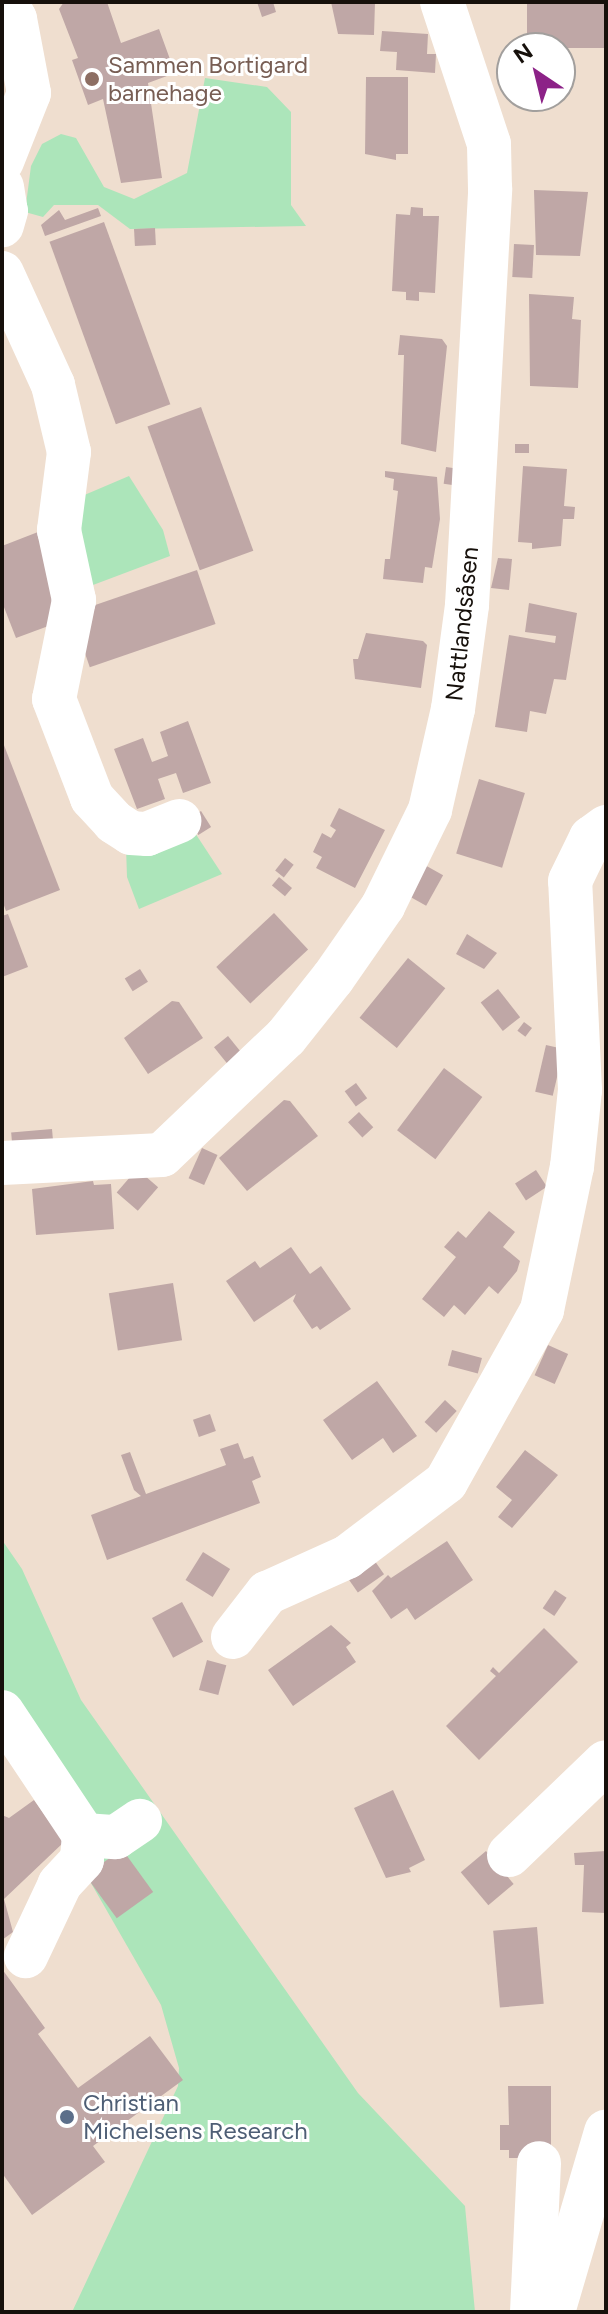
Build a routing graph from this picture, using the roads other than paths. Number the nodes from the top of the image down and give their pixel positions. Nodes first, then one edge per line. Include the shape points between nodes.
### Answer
1 (6, 2) edge
2 (442, 2) edge
3 (2, 161) edge
4 (2, 187) edge
5 (2, 225) edge
6 (2, 273) edge
7 (179, 821) dead end
8 (606, 827) edge
9 (2, 1163) edge
10 (233, 1637) dead end
11 (2, 1712) edge
12 (606, 1762) edge
13 (140, 1821) dead end
14 (84, 1835) junction
15 (509, 1855) dead end
16 (26, 1956) dead end
17 (606, 2132) edge
18 (539, 2163) dead end
19 (532, 2312) edge
20 (553, 2312) edge

1 - 3 street via 15,19 29,93
2 - 9 street, Nattlandsåsen via 489,144 490,189 467,605 453,709 430,810 383,906 333,978 286,1037 162,1155
4 - 5 street
6 - 7 street via 53,385 69,452 69,484 59,530 74,600 54,699 92,798 114,822 131,833 147,834
8 - 10 street via 591,838 570,881 580,1090 572,1167 542,1310 446,1482 347,1557 267,1593
11 - 14 street
12 - 15 street
13 - 14 street via 116,1837
14 - 16 street via 82,1860 60,1884
17 - 20 street
18 - 19 street

